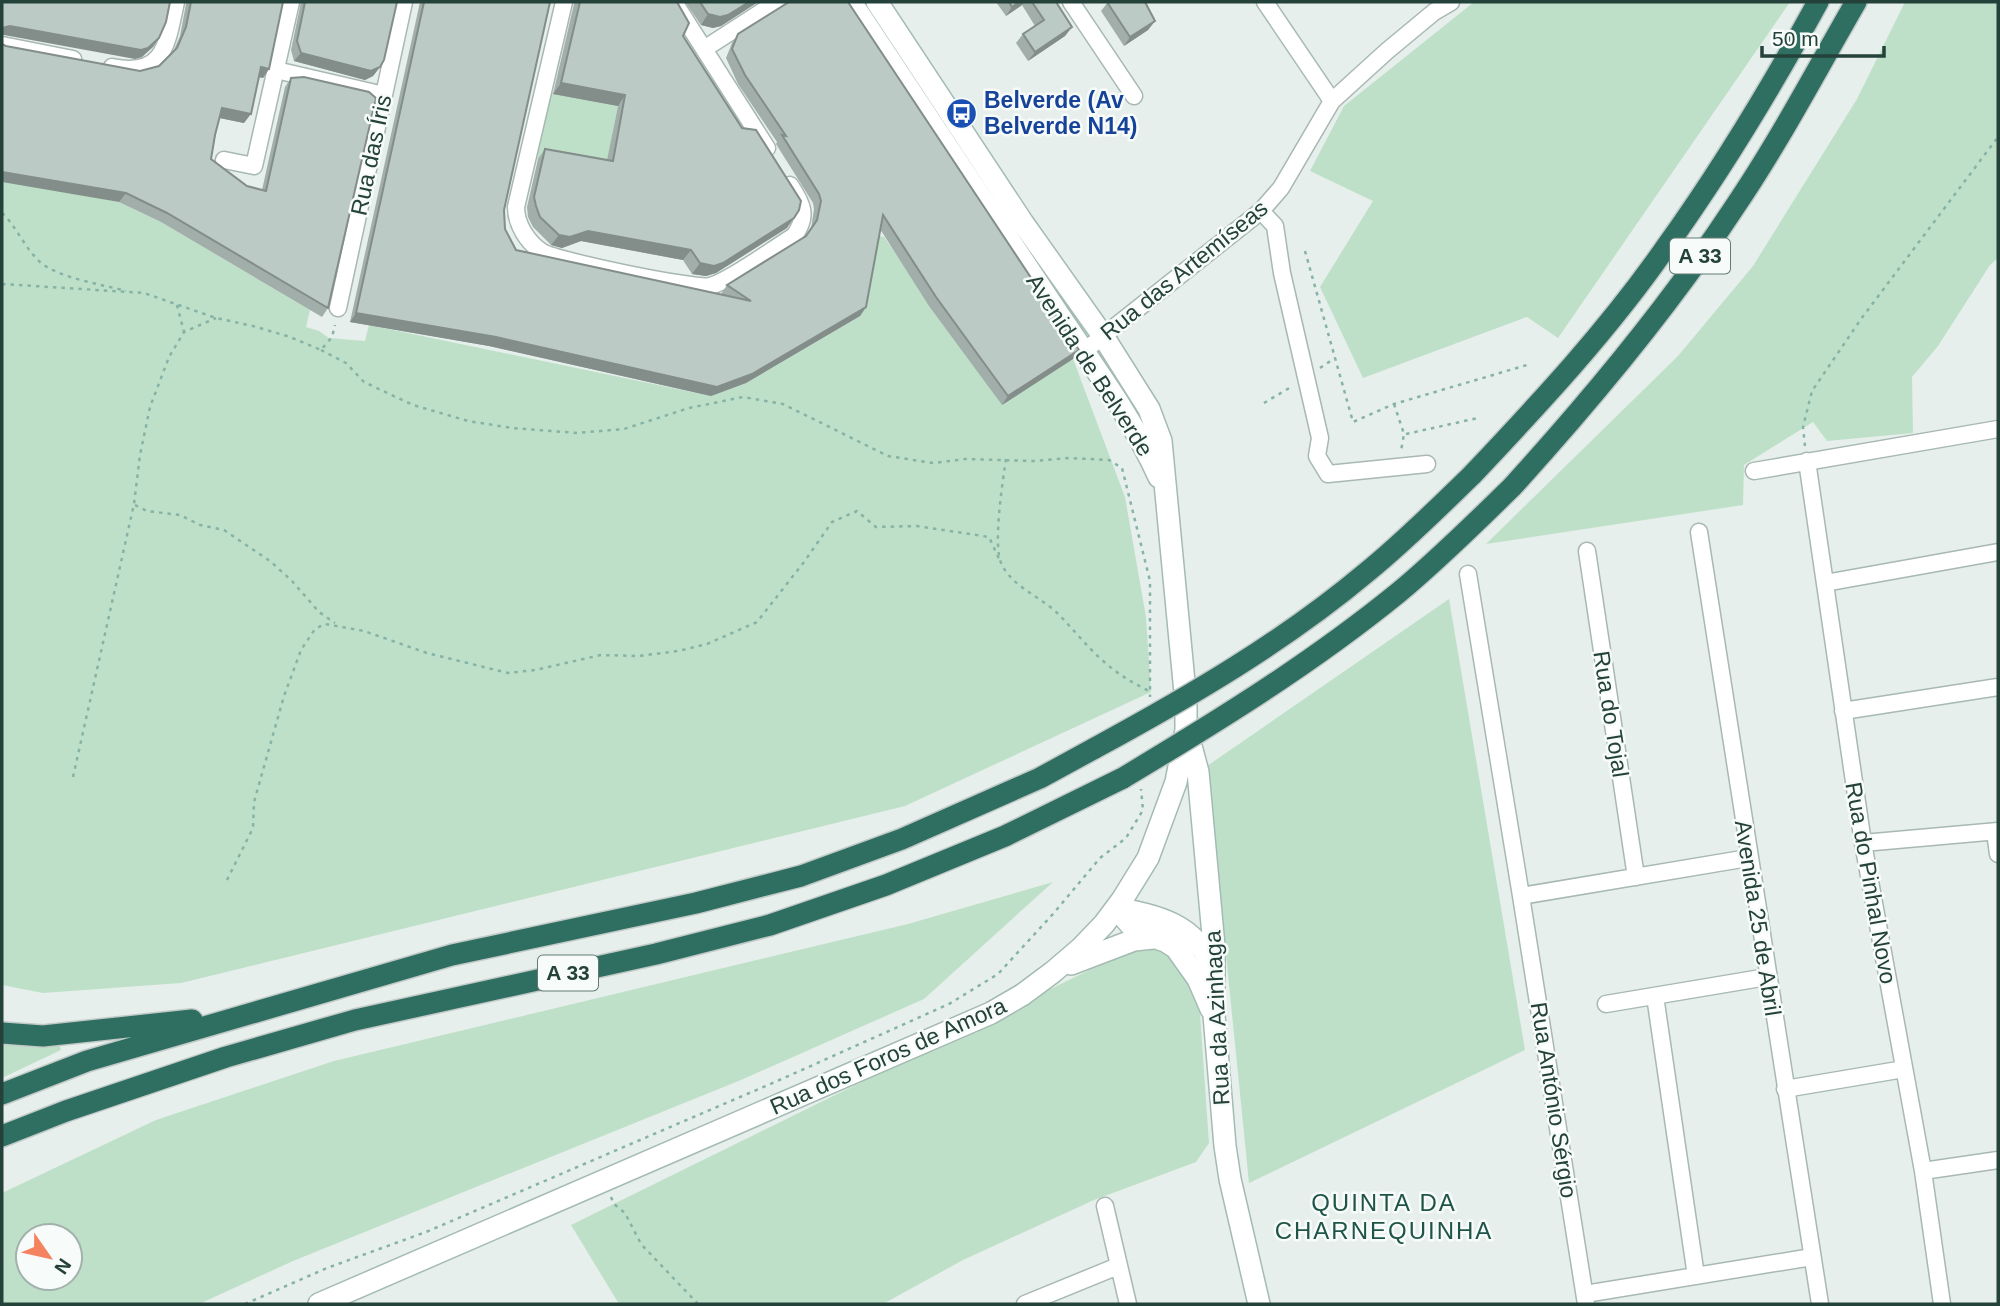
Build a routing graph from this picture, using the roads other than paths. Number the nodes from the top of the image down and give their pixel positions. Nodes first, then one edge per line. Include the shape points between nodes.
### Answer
1 (176, 2) edge
2 (291, 2) edge
3 (404, 2) edge
4 (564, 2) edge
5 (674, 2) edge
6 (777, 2) edge
7 (851, 2) edge
8 (877, 2) edge
9 (1265, 2) edge
10 (1451, 2) edge
11 (1818, 2) edge
12 (1856, 2) edge
13 (1075, 3) edge
14 (2, 45) edge
15 (704, 49) junction
16 (276, 70) junction
17 (384, 95) junction
18 (1134, 96) dead end
19 (1332, 101) junction
20 (224, 160) dead end
21 (1261, 211) junction
22 (338, 308) road end
23 (1103, 336) junction
24 (1083, 352) junction
25 (1998, 429) edge
26 (1807, 461) junction
27 (1427, 464) dead end
28 (1754, 471) dead end
29 (1167, 495) junction
30 (1699, 532) dead end
31 (1587, 551) dead end
32 (1998, 552) edge
33 (1468, 574) dead end
34 (1825, 583) junction
35 (1998, 687) edge
36 (1843, 712) junction
37 (1186, 730) junction
38 (1997, 831) edge
39 (1863, 843) junction
40 (1998, 854) edge
41 (1748, 858) junction
42 (1636, 877) junction
43 (1521, 896) junction
44 (1116, 908) junction
45 (1155, 938) junction
46 (1215, 971) junction
47 (1053, 972) junction
48 (1767, 977) junction
49 (307, 996) junction
50 (1655, 996) junction
51 (1606, 1004) dead end
52 (1214, 1015) junction
53 (2, 1033) edge
54 (1904, 1069) junction
55 (1785, 1089) junction
56 (2, 1094) edge
57 (2, 1136) edge
58 (1998, 1160) edge
59 (1923, 1171) junction
60 (1105, 1206) dead end
61 (1812, 1257) junction
62 (1118, 1266) junction
63 (1696, 1276) junction
64 (1586, 1299) edge
65 (319, 1304) edge
66 (1025, 1304) edge
67 (1128, 1304) edge
68 (1259, 1304) edge
69 (1820, 1304) edge
70 (1942, 1304) edge

1 - 14 street via 167,43 155,61 136,70
2 - 16 street
3 - 17 street, Rua das Íris
4 - 15 street via 516,207 524,233 547,255 707,287 720,283 798,230 801,202
5 - 15 street
6 - 15 street
7 - 24 main road, Avenida de Belverde
8 - 23 main road, Avenida de Belverde
9 - 19 street
10 - 19 street, Rua das Artemíseas
11 - 49 highway, A 33, bridge via 1666,247 1575,363 1472,475 1366,573 1299,625 1151,718 1040,778 801,876 452,955
12 - 57 highway, A 33, bridge via 1735,207 1684,279 1625,358 1512,487 1399,592 1322,651 1131,781 886,885 770,925 355,1020 213,1062
13 - 18 street
16 - 17 street
16 - 20 street via 254,166
17 - 22 street, Rua das Íris
19 - 21 street, Rua das Artemíseas via 1281,188
21 - 23 street, Rua das Artemíseas
21 - 27 street via 1275,226 1320,438 1317,456 1328,474
23 - 24 street, Rua das Artemíseas
23 - 29 main road, Avenida de Belverde via 1157,426
24 - 29 main road, Avenida de Belverde via 1127,414
25 - 26 street
26 - 28 street
26 - 34 street, Rua do Pinhal Novo
29 - 37 main road, Rua dos Foros de Amora
30 - 41 street, Avenida 25 de Abril
31 - 42 street, Rua do Tojal
32 - 34 street
33 - 43 street, Rua António Sérgio
34 - 36 street, Rua do Pinhal Novo
35 - 36 street
36 - 39 street, Rua do Pinhal Novo
37 - 44 main road, Rua dos Foros de Amora via 1166,814 1147,858
37 - 46 main road, Rua da Azinhaga via 1198,772
38 - 39 street
38 - 40 street
39 - 54 street, Rua do Pinhal Novo
41 - 42 street
41 - 48 street, Avenida 25 de Abril
42 - 43 street
43 - 64 street, Rua António Sérgio
44 - 45 main road via 1136,931
44 - 46 main road via 1158,918 1187,932 1201,944
44 - 47 main road, Rua dos Foros de Amora
45 - 47 main road via 1134,940
45 - 52 main road via 1176,948 1186,960
46 - 52 main road, Rua da Azinhaga
47 - 65 main road, Rua dos Foros de Amora via 1021,995 958,1028
48 - 50 street
48 - 55 street, Avenida 25 de Abril
49 - 53 highway via 204,1018 106,1030 43,1036
49 - 56 highway, A 33 via 87,1061
50 - 51 street
50 - 63 street
52 - 68 main road, Rua da Azinhaga via 1230,1179
54 - 55 street
54 - 59 street, Rua do Pinhal Novo
55 - 61 street, Avenida 25 de Abril
58 - 59 street
59 - 70 street, Rua do Pinhal Novo
60 - 62 street
61 - 63 street
61 - 69 street, Avenida 25 de Abril
62 - 66 street
62 - 67 street
63 - 64 street

